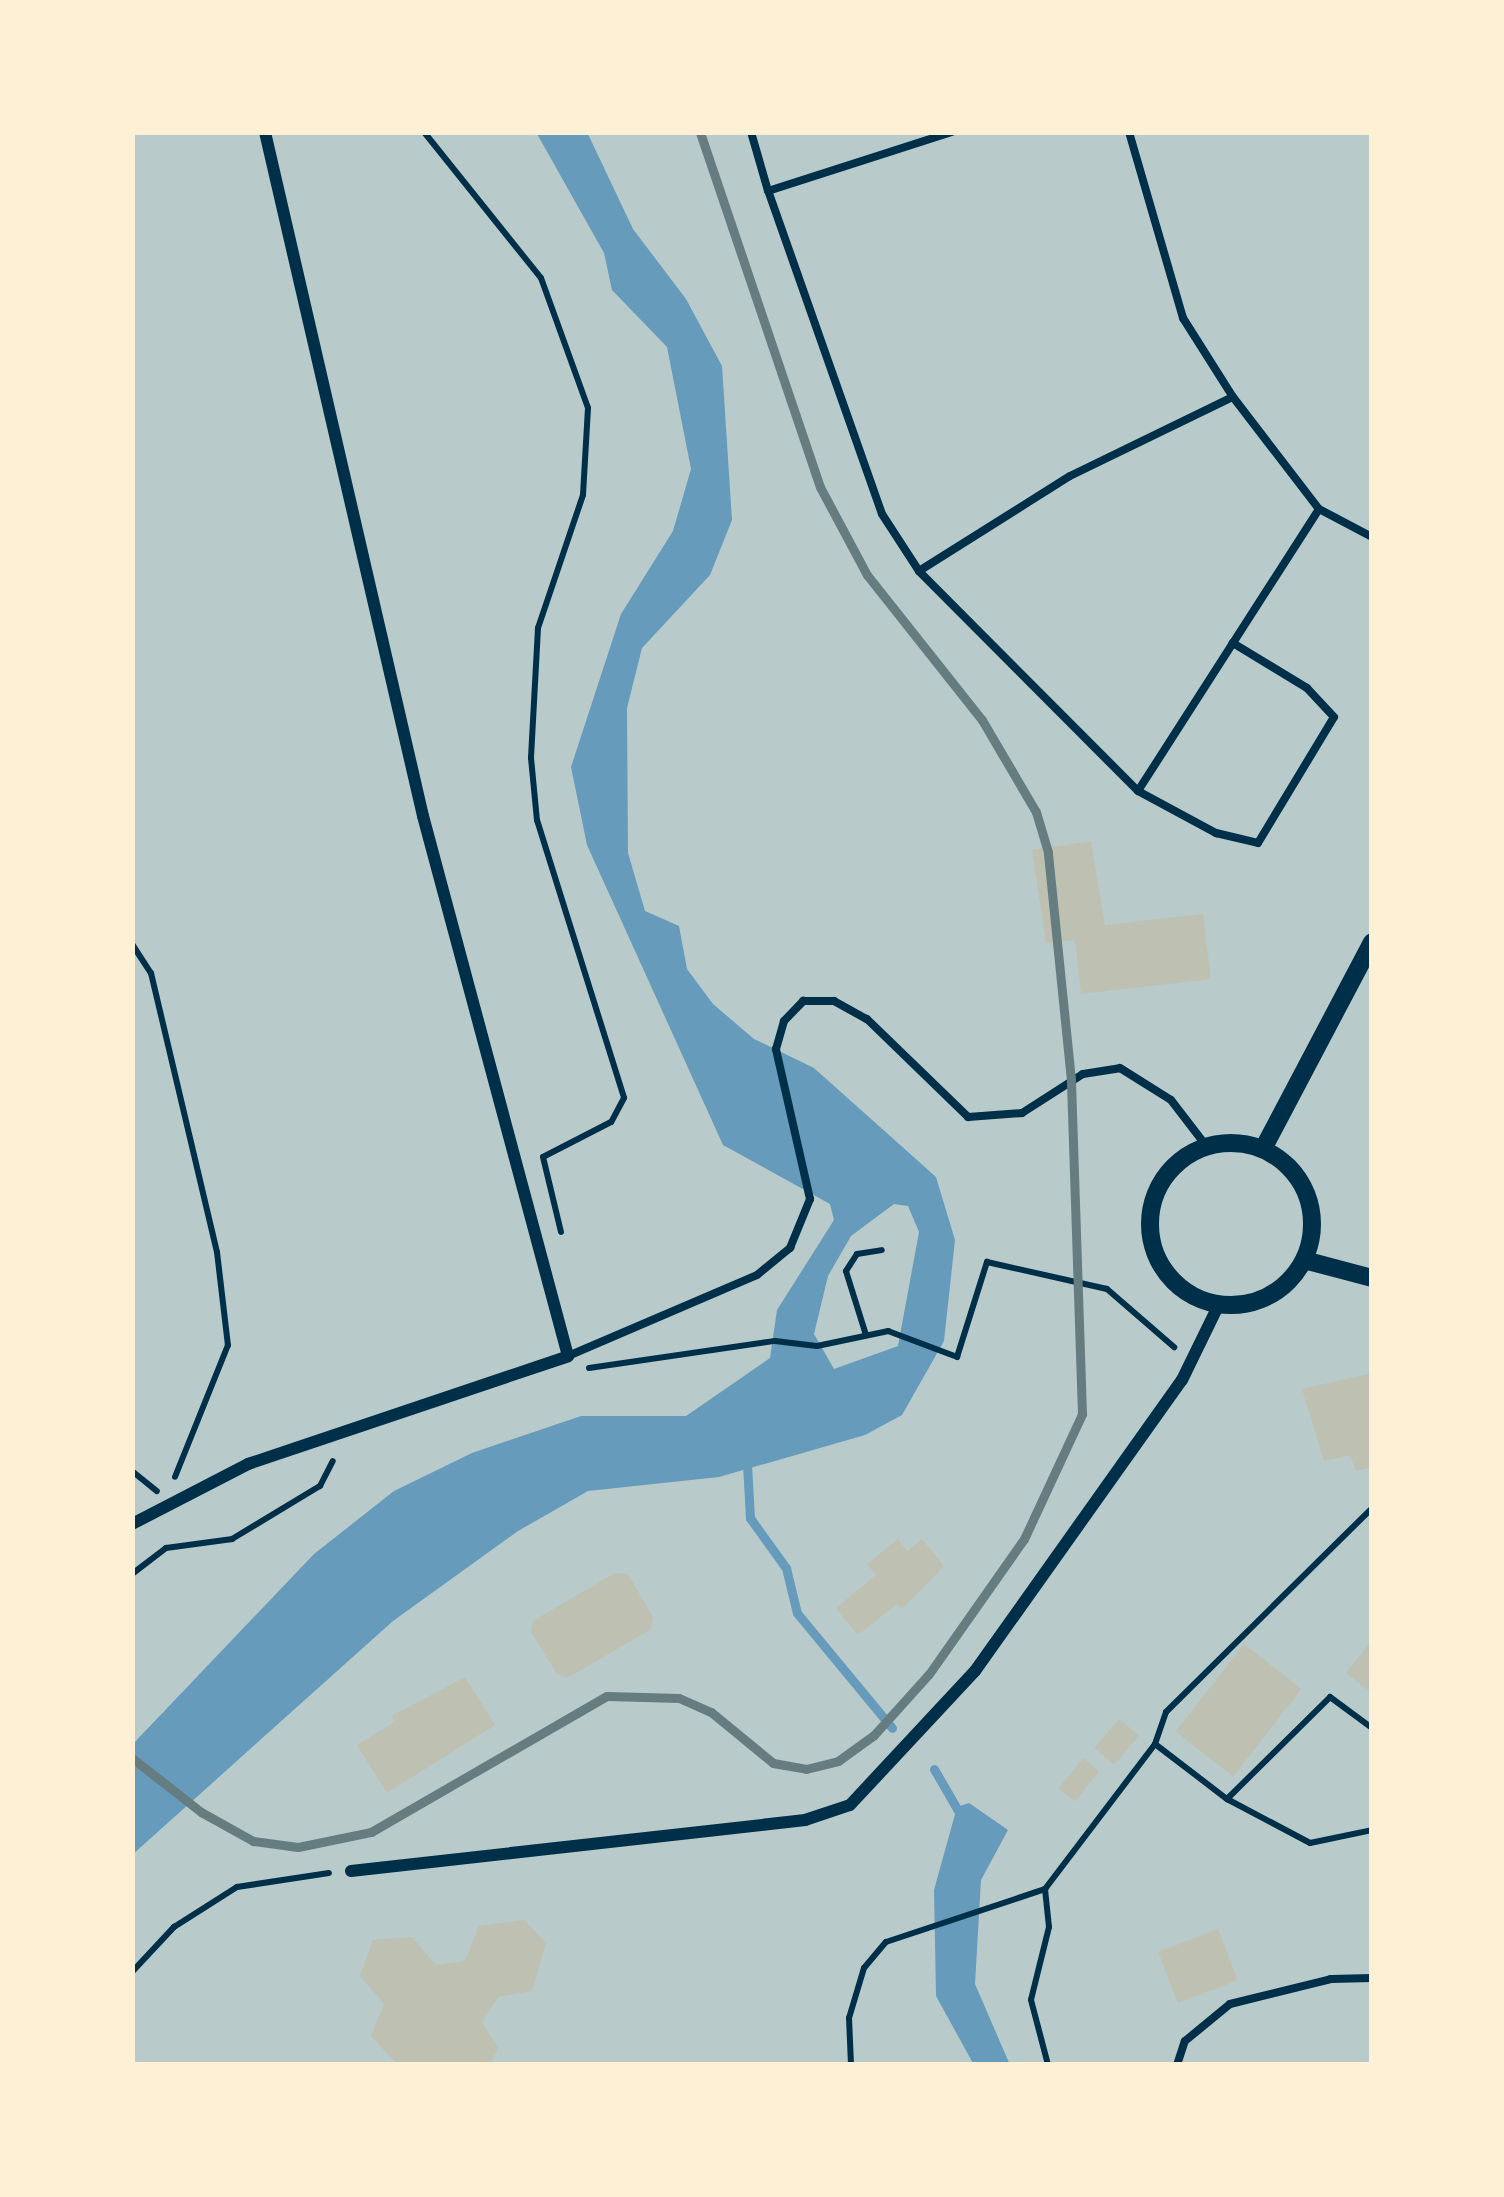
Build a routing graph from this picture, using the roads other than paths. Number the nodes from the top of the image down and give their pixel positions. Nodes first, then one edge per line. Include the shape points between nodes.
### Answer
1 (265, 132) edge
2 (751, 132) edge
3 (952, 132) edge
4 (1129, 132) edge
5 (768, 191) junction
6 (1233, 397) junction
7 (1319, 509) junction
8 (1372, 537) edge
9 (919, 571) junction
10 (1233, 643) junction
11 (1138, 790) junction
12 (1372, 942) edge
13 (1208, 1147) junction
14 (1263, 1148) junction
15 (1304, 1260) junction
16 (1371, 1276) edge
17 (1219, 1304) junction
18 (568, 1356) junction
19 (132, 1524) edge
20 (351, 1871) road end
21 (1372, 1978) edge
22 (1178, 2065) edge

1 - 18 street via 422,816
2 - 5 lane
3 - 5 lane
4 - 6 lane via 1183,317
5 - 9 lane via 882,514
6 - 7 lane
6 - 9 lane via 1070,476
7 - 8 lane
7 - 10 lane
9 - 11 lane
10 - 11 lane
10 - 11 lane via 1307,688 1334,717 1258,843 1216,833
12 - 14 street
13 - 14 street
13 - 17 street via 1165,1178 1152,1239 1170,1277
13 - 18 lane via 1171,1100 1120,1068 1083,1074 1022,1113 968,1117 867,1018 835,1001 803,1001 784,1021 776,1049 810,1198 790,1248 757,1274
14 - 15 street via 1285,1162 1307,1196 1312,1235
15 - 16 street
15 - 17 street via 1262,1299
17 - 20 street via 1196,1357 975,1671 850,1805 805,1820
18 - 19 street via 248,1464
21 - 22 lane via 1331,1979 1230,2004 1185,2041

